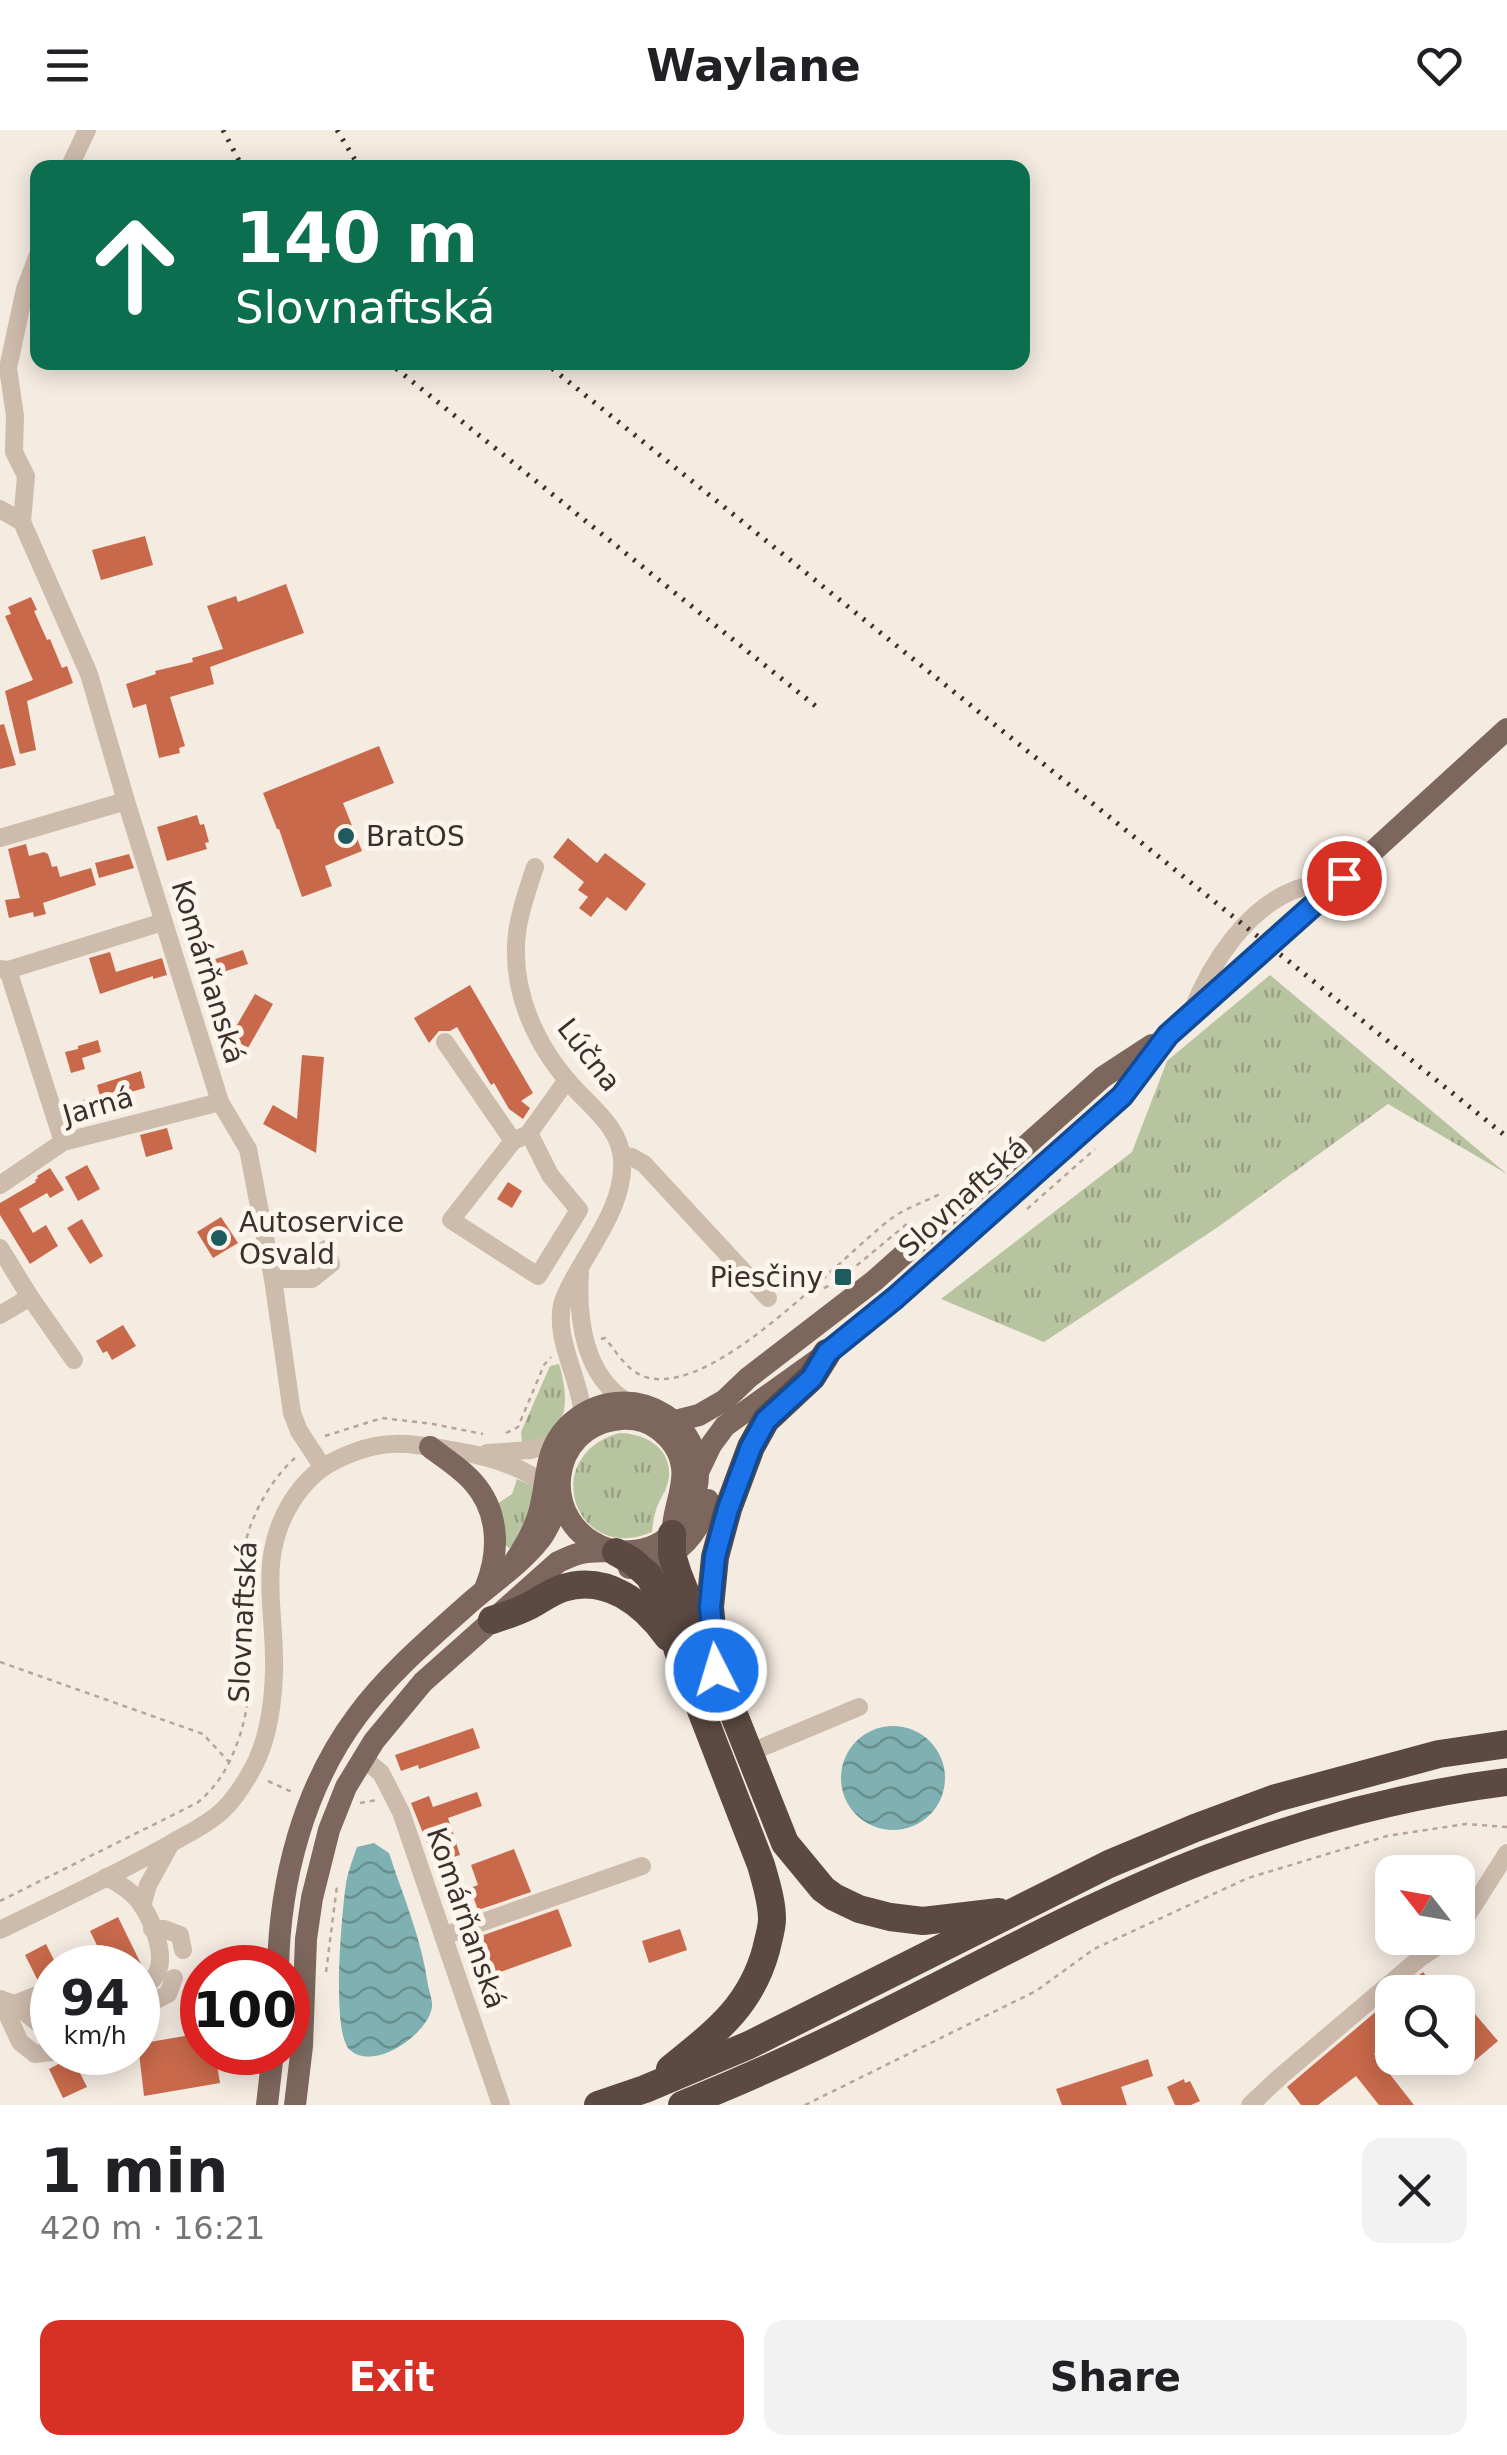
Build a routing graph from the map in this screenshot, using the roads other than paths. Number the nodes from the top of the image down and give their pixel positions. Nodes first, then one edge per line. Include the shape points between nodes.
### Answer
1 (87, 130) edge
2 (73, 160) edge
3 (30, 275) edge
4 (4, 362) edge
5 (7, 456) edge
6 (0, 510) edge
7 (22, 522) junction
8 (1507, 730) edge
9 (126, 800) junction
10 (0, 838) edge
11 (535, 867) dead end
12 (1344, 878) junction
13 (163, 922) junction
14 (4, 969) edge
15 (1192, 1013) junction
16 (1168, 1035) junction
17 (445, 1042) dead end
18 (566, 1080) junction
19 (220, 1102) junction
20 (521, 1137) junction
21 (63, 1142) junction
22 (622, 1155) junction
23 (0, 1186) edge
24 (0, 1248) edge
25 (326, 1249) dead end
26 (580, 1267) junction
27 (273, 1279) junction
28 (30, 1297) junction
29 (768, 1298) dead end
30 (0, 1315) edge
31 (827, 1353) junction
32 (74, 1360) dead end
33 (748, 1378) junction
34 (772, 1392) junction
35 (628, 1403) junction
36 (652, 1416) junction
37 (675, 1422) junction
38 (583, 1425) junction
39 (556, 1442) junction
40 (430, 1447) junction
41 (476, 1454) junction
42 (322, 1466) junction
43 (699, 1470) junction
44 (552, 1492) junction
45 (672, 1544) junction
46 (628, 1559) junction
47 (484, 1589) junction
48 (492, 1620) junction
49 (678, 1652) junction
50 (716, 1670) junction
51 (859, 1707) dead end
52 (1507, 1744) edge
53 (749, 1754) junction
54 (362, 1758) junction
55 (1507, 1782) edge
56 (170, 1844) junction
57 (1507, 1853) edge
58 (642, 1866) dead end
59 (106, 1877) junction
60 (1475, 1903) edge
61 (142, 1906) junction
62 (1015, 1911) junction
63 (152, 1928) junction
64 (0, 1930) edge
65 (444, 1936) junction
66 (157, 1945) edge
67 (183, 1945) edge
68 (278, 1945) edge
69 (1424, 1955) edge
70 (174, 1978) dead end
71 (30, 1994) edge
72 (160, 1998) edge
73 (5, 2000) edge
74 (30, 2018) edge
75 (30, 2051) edge
76 (270, 2075) edge
77 (645, 2089) junction
78 (267, 2105) edge
79 (295, 2105) edge
80 (501, 2105) edge
81 (598, 2105) edge
82 (682, 2105) edge
83 (1250, 2105) edge

1 - 2 street
3 - 4 street
4 - 5 street via 16,416
5 - 7 street via 26,476
6 - 7 street
7 - 9 street, Komárňanská via 89,674
8 - 12 main road, Slovnaftská
9 - 10 street
9 - 13 street, Komárňanská
11 - 18 street, Lúčna via 517,931 518,980 534,1031
12 - 15 main road, Slovnaftská
12 - 15 street via 1268,903 1205,979
13 - 14 street
13 - 19 street, Komárňanská
14 - 21 street
15 - 16 main road, Slovnaftská
16 - 31 main road, Slovnaftská via 1122,1096
16 - 33 main road, Slovnaftská via 1103,1077 874,1281
17 - 20 street
18 - 20 street
18 - 22 street, Lúčna via 614,1131
19 - 21 street, Jarná
19 - 27 street, Komárňanská via 248,1149
20 - 20 street via 580,1210 538,1276 450,1220
21 - 23 street, Jarná
22 - 26 street via 612,1210
22 - 29 street via 644,1164
24 - 28 street
25 - 27 street via 331,1264 312,1280
26 - 35 street via 586,1344 606,1383
26 - 38 street via 560,1315
27 - 42 street, Komárňanská via 292,1412
28 - 30 street
28 - 32 street
31 - 34 main road, Slovnaftská
31 - 50 highway via 812,1378 759,1431 728,1509 711,1580
33 - 36 main road, Slovnaftská
33 - 37 main road, Slovnaftská via 713,1408
34 - 43 main road, Slovnaftská via 725,1426
34 - 45 main road via 729,1441 694,1533
35 - 36 main road
35 - 38 main road via 607,1405
36 - 37 main road, Slovnaftská
36 - 38 main road
36 - 45 main road via 682,1467
37 - 43 main road via 694,1447
38 - 39 main road via 569,1426
38 - 44 main road
39 - 41 street, Slovnaftská
39 - 44 main road via 548,1460
40 - 41 street, Slovnaftská
40 - 42 street, Slovnaftská via 384,1443
40 - 47 main road via 473,1482 487,1504 496,1544
41 - 44 street, Slovnaftská via 526,1472
42 - 56 street, Slovnaftská via 280,1520 272,1555 274,1671 262,1745 222,1811
43 - 45 main road, Slovnaftská via 695,1498
44 - 46 main road via 577,1530
44 - 47 main road via 511,1567
45 - 46 main road
45 - 50 highway
46 - 48 main road via 582,1552 558,1562
46 - 49 highway via 664,1603
47 - 68 main road via 388,1680 329,1759 292,1853
48 - 49 highway via 566,1586 598,1585 644,1608
48 - 54 main road via 423,1682
49 - 77 highway via 761,1866 772,1924 750,1990 727,2022
50 - 53 highway
51 - 53 street
52 - 62 highway via 1439,1754 1276,1798 1110,1864
53 - 62 highway via 786,1843 834,1897 890,1917 924,1920
54 - 65 street, Komárňanská via 381,1773 401,1812
54 - 79 main road via 329,1830 312,1898
55 - 82 highway via 1378,1804 1204,1860
56 - 59 street, Slovnaftská
56 - 61 street
57 - 60 street
58 - 65 street
59 - 61 street
59 - 64 street, Slovnaftská
61 - 63 street
62 - 77 highway via 749,2045
63 - 66 street
63 - 67 street via 180,1936
65 - 80 street, Komárňanská
69 - 83 street
70 - 72 street
71 - 73 street
73 - 74 street
73 - 75 street via 20,2042
76 - 78 main road
77 - 81 highway

